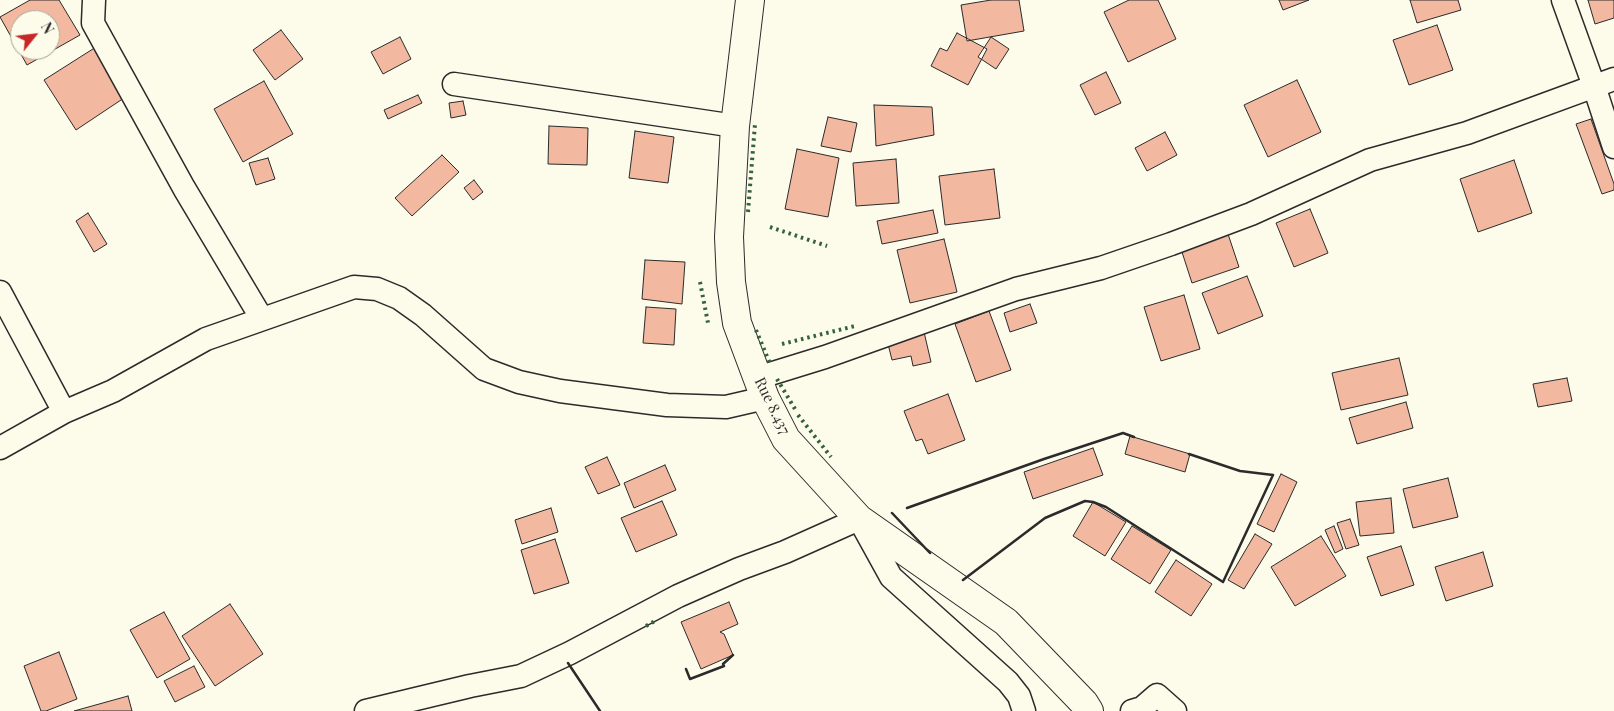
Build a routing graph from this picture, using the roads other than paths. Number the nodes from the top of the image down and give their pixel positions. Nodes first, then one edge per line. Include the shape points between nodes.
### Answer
1 (94, 0) edge
2 (750, 0) edge
3 (1563, 0) edge
4 (1604, 82) edge
5 (454, 84) dead end
6 (735, 126) junction
7 (1614, 147) edge
8 (0, 292) edge
9 (262, 319) junction
10 (761, 388) junction
11 (64, 412) junction
12 (0, 448) edge
13 (859, 518) junction
14 (366, 711) edge
15 (1024, 711) edge
16 (1089, 711) edge
17 (1132, 711) edge
18 (1175, 711) edge

1 - 9 street via 93,23 184,188
2 - 6 main road, Rue 8.437
3 - 4 street
4 - 7 street
4 - 10 street via 1466,133 1370,160 1251,214 1171,244 1100,268 1016,289 825,357
5 - 6 street
6 - 10 main road, Rue 8.437 via 729,237 731,282 737,323
8 - 11 street
9 - 10 street via 354,287 377,289 399,298 423,315 484,369 519,382 560,391 667,405 726,407
9 - 11 street via 206,339 113,391
10 - 13 main road, Rue 8.437 via 786,438
11 - 12 street
13 - 14 street via 678,596 521,676
13 - 15 street via 890,577 1008,682 1019,696
13 - 16 main road, Rue 8.437 via 1006,622
17 - 18 street via 1142,708 1157,695

